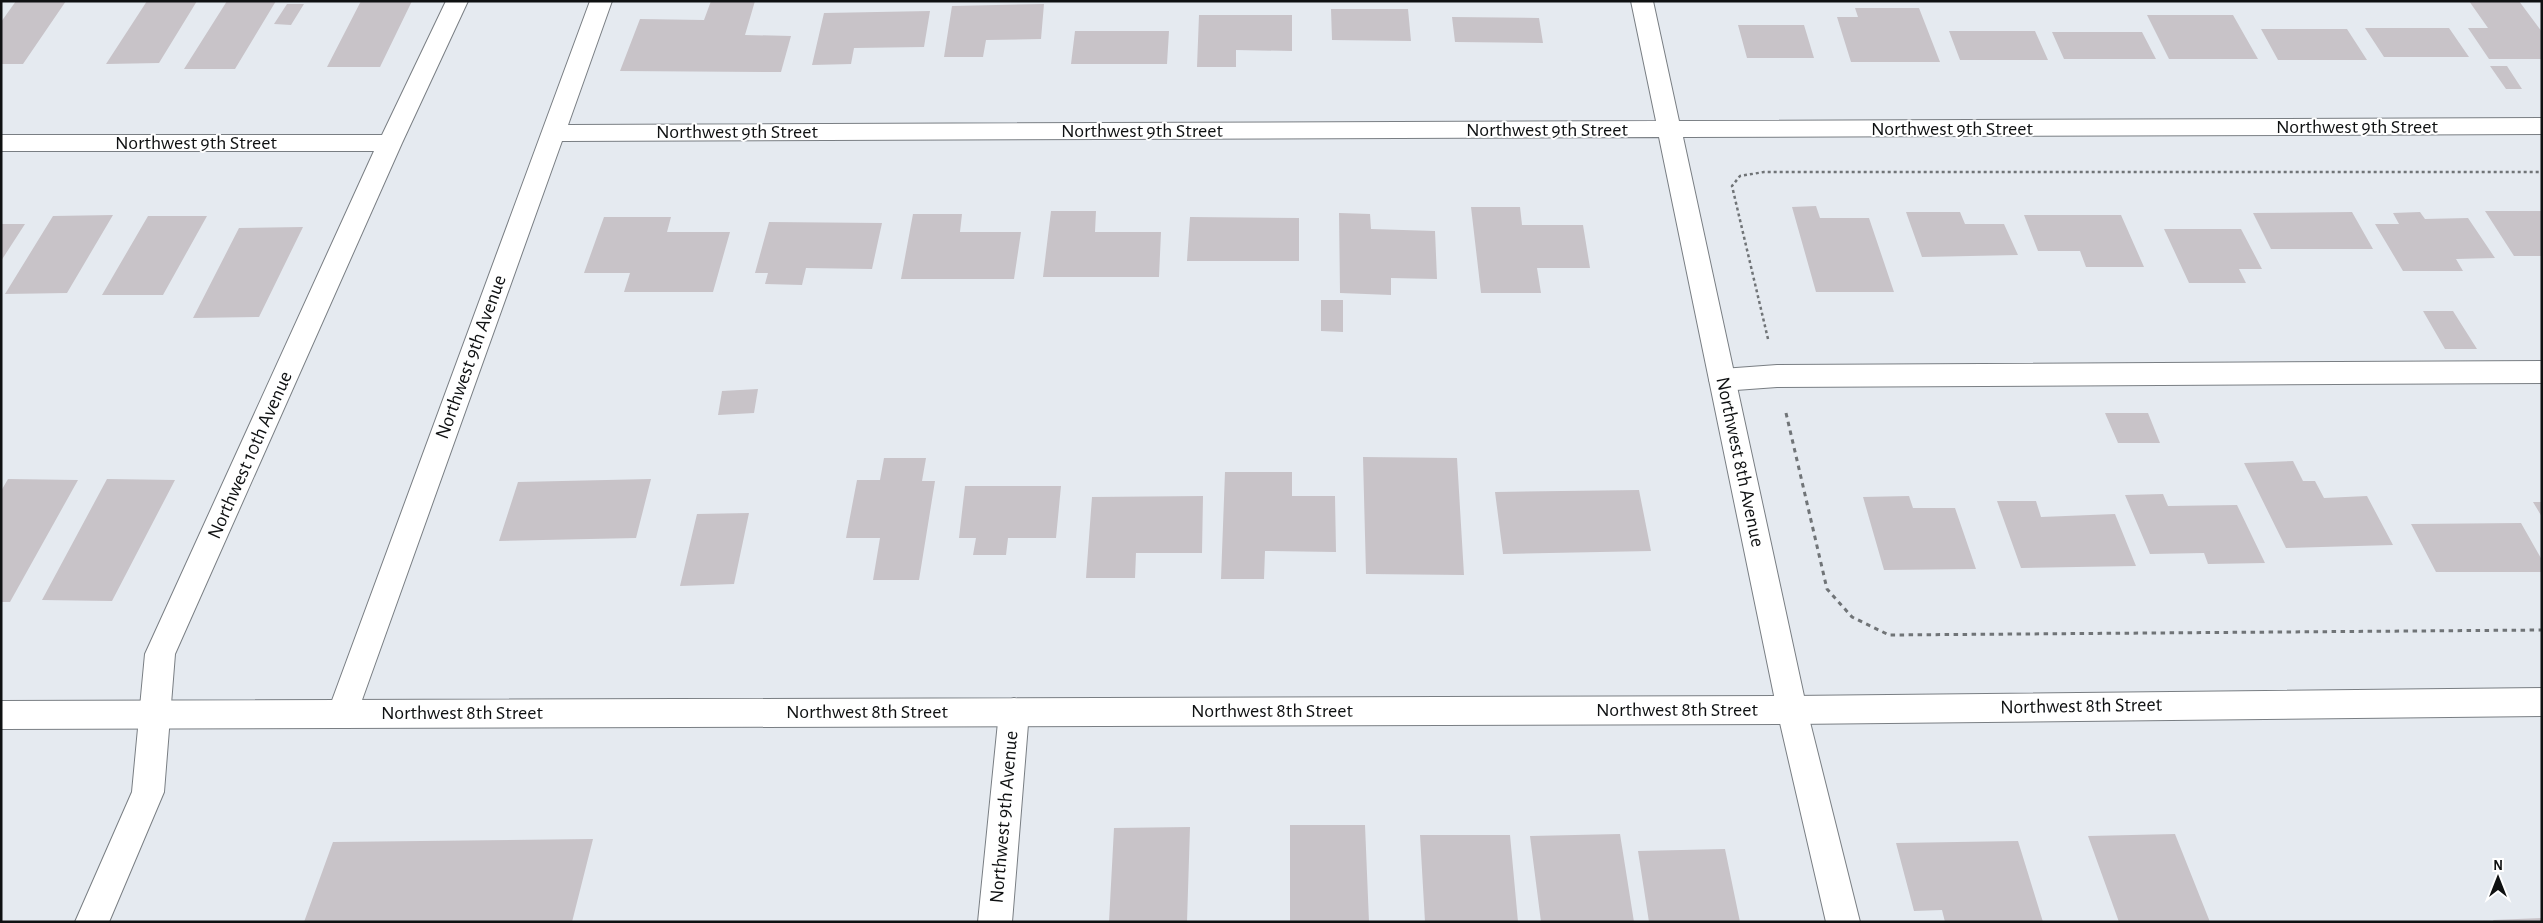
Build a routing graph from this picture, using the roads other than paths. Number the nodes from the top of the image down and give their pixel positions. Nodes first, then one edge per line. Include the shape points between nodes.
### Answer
1 (457, 1) edge
2 (601, 1) edge
3 (1642, 1) edge
4 (2542, 126) edge
5 (1669, 130) junction
6 (552, 133) junction
7 (1, 143) edge
8 (390, 143) junction
9 (2542, 372) edge
10 (1722, 380) junction
11 (2542, 702) edge
12 (1792, 710) junction
13 (1014, 712) junction
14 (156, 714) junction
15 (342, 714) junction
16 (1, 715) edge
17 (92, 922) edge
18 (995, 922) edge
19 (1843, 922) edge

1 - 8 street, Northwest 10th Avenue
2 - 6 street, Northwest 9th Avenue
3 - 5 street, Northwest 8th Avenue
4 - 5 street, Northwest 9th Street
5 - 6 street, Northwest 9th Street
5 - 10 street, Northwest 8th Avenue
6 - 15 street, Northwest 9th Avenue
7 - 8 street, Northwest 9th Street
8 - 14 street, Northwest 10th Avenue via 160,654
9 - 10 street via 1777,376
10 - 12 street, Northwest 8th Avenue
11 - 12 street, Northwest 8th Street
12 - 13 street, Northwest 8th Street
12 - 19 street, Northwest 8th Avenue
13 - 15 street, Northwest 8th Street
13 - 18 street, Northwest 9th Avenue
14 - 15 street, Northwest 8th Street
14 - 16 street, Northwest 8th Street
14 - 17 street, Northwest 10th Avenue via 148,792

